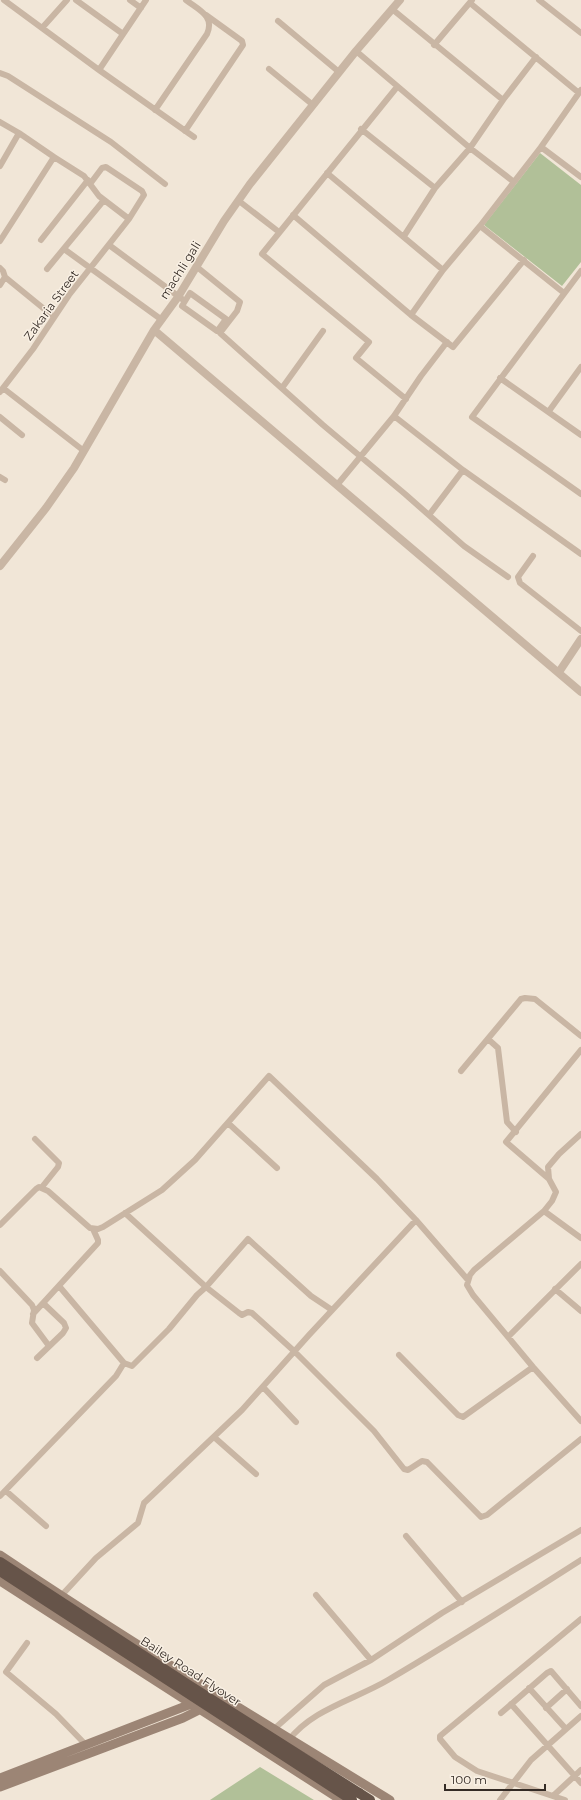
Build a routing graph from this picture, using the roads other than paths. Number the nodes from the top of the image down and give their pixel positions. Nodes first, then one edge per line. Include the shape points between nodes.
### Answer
1 (4, 0) edge
2 (67, 0) edge
3 (76, 0) edge
4 (130, 0) edge
5 (146, 0) edge
6 (186, 0) edge
7 (400, 0) edge
8 (539, 0) edge
9 (13, 2) edge
10 (471, 2) edge
11 (140, 8) junction
12 (392, 9) junction
13 (206, 15) junction
14 (278, 21) dead end
15 (42, 28) junction
16 (581, 33) edge
17 (123, 34) junction
18 (434, 45) junction
19 (356, 50) junction
20 (536, 57) junction
21 (269, 69) dead end
22 (98, 70) junction
23 (1, 71) edge
24 (340, 72) junction
25 (397, 87) junction
26 (580, 91) edge
27 (503, 100) junction
28 (313, 105) junction
29 (155, 110) junction
30 (0, 122) edge
31 (361, 129) junction
32 (185, 131) junction
33 (19, 132) junction
34 (194, 138) dead end
35 (541, 147) junction
36 (470, 148) junction
37 (54, 157) junction
38 (0, 166) edge
39 (327, 173) junction
40 (581, 177) edge
41 (89, 182) junction
42 (514, 182) junction
43 (165, 184) dead end
44 (435, 188) junction
45 (104, 200) junction
46 (239, 201) junction
47 (293, 215) junction
48 (129, 219) junction
49 (480, 226) junction
50 (279, 232) junction
51 (404, 236) junction
52 (41, 240) dead end
53 (0, 241) edge
54 (110, 245) junction
55 (64, 249) junction
56 (524, 260) junction
57 (197, 267) junction
58 (0, 268) edge
59 (47, 269) dead end
60 (90, 270) junction
61 (444, 270) junction
62 (581, 271) edge
63 (5, 277) junction
64 (0, 284) edge
65 (564, 293) junction
66 (181, 299) junction
67 (411, 315) junction
68 (54, 317) junction
69 (162, 320) junction
70 (221, 329) junction
71 (154, 330) junction
72 (322, 331) dead end
73 (447, 342) junction
74 (581, 367) edge
75 (500, 378) junction
76 (282, 388) junction
77 (1, 390) edge
78 (406, 399) junction
79 (549, 411) junction
80 (394, 416) junction
81 (0, 417) edge
82 (22, 435) dead end
83 (581, 435) edge
84 (84, 451) junction
85 (361, 457) junction
86 (464, 470) junction
87 (336, 485) junction
88 (581, 494) edge
89 (429, 515) junction
90 (581, 554) edge
91 (533, 556) dead end
92 (0, 566) edge
93 (508, 577) dead end
94 (581, 631) edge
95 (581, 639) edge
96 (559, 672) junction
97 (581, 692) edge
98 (581, 1036) edge
99 (488, 1039) junction
100 (581, 1050) edge
101 (461, 1071) dead end
102 (228, 1123) junction
103 (516, 1132) junction
104 (581, 1134) edge
105 (35, 1139) dead end
106 (575, 1140) junction
107 (581, 1144) edge
108 (277, 1168) dead end
109 (549, 1179) junction
110 (42, 1187) junction
111 (544, 1211) junction
112 (125, 1213) junction
113 (416, 1220) junction
114 (0, 1223) edge
115 (93, 1229) junction
116 (581, 1238) edge
117 (581, 1264) edge
118 (0, 1271) edge
119 (468, 1280) junction
120 (59, 1286) junction
121 (206, 1287) junction
122 (555, 1289) junction
123 (43, 1303) junction
124 (332, 1310) junction
125 (581, 1311) edge
126 (33, 1314) junction
127 (508, 1337) junction
128 (49, 1346) junction
129 (294, 1351) junction
130 (399, 1355) dead end
131 (37, 1358) dead end
132 (124, 1363) junction
133 (533, 1367) junction
134 (263, 1387) junction
135 (581, 1420) edge
136 (296, 1422) dead end
137 (214, 1437) junction
138 (581, 1439) edge
139 (256, 1474) dead end
140 (6, 1491) junction
141 (0, 1496) edge
142 (46, 1526) dead end
143 (581, 1530) edge
144 (406, 1536) dead end
145 (0, 1555) edge
146 (581, 1560) edge
147 (0, 1562) edge
148 (0, 1571) edge
149 (0, 1581) edge
150 (46, 1586) junction
151 (316, 1595) dead end
152 (61, 1596) junction
153 (462, 1602) junction
154 (35, 1604) junction
155 (87, 1612) junction
156 (581, 1620) edge
157 (75, 1630) junction
158 (27, 1643) dead end
159 (371, 1660) junction
160 (166, 1662) junction
161 (152, 1679) junction
162 (205, 1686) junction
163 (529, 1688) junction
164 (567, 1689) junction
165 (214, 1692) junction
166 (191, 1704) junction
167 (511, 1704) junction
168 (581, 1706) edge
169 (546, 1708) junction
170 (199, 1710) junction
171 (246, 1712) junction
172 (501, 1713) dead end
173 (581, 1716) edge
174 (274, 1729) junction
175 (566, 1729) junction
176 (234, 1732) junction
177 (290, 1739) junction
178 (86, 1745) junction
179 (548, 1745) junction
180 (275, 1758) junction
181 (581, 1770) edge
182 (575, 1776) junction
183 (0, 1778) edge
184 (513, 1782) junction
185 (581, 1783) edge
186 (0, 1787) edge
187 (553, 1796) junction
188 (356, 1797) edge
189 (341, 1800) edge
190 (370, 1800) edge
191 (390, 1800) edge
192 (500, 1800) edge
193 (565, 1800) edge

1 - 9 street
2 - 15 street
3 - 17 street
4 - 11 street
5 - 11 street
6 - 13 street
7 - 12 street, machli gali
8 - 16 street
9 - 15 street
10 - 18 street
10 - 20 street
11 - 17 street
12 - 18 street
12 - 19 street, machli gali
13 - 29 street via 210,22 207,34
13 - 32 street via 242,41 243,45
14 - 24 street
15 - 22 street
17 - 22 street
18 - 27 street
19 - 24 street, machli gali
19 - 25 street
20 - 26 street
20 - 27 street
21 - 28 street
22 - 29 street
23 - 43 street via 111,142
24 - 28 street, machli gali
25 - 31 street
25 - 36 street
26 - 35 street
27 - 36 street
28 - 46 street, machli gali
29 - 32 street
30 - 33 street
31 - 39 street
31 - 44 street
32 - 34 street
33 - 37 street
33 - 38 street
35 - 40 street
35 - 42 street
36 - 42 street
36 - 44 street
37 - 41 street via 82,174
37 - 53 street
39 - 47 street
39 - 51 street
41 - 45 street
41 - 48 street, Zakaria Street via 106,167 142,191 144,197
41 - 52 street
42 - 49 street
44 - 51 street
45 - 48 street
45 - 55 street
46 - 50 street
46 - 57 street, machli gali
47 - 50 street
47 - 67 street
48 - 54 street, Zakaria Street
49 - 56 street
49 - 61 street
50 - 78 street via 262,254 369,342 356,358
51 - 61 street
54 - 60 street, Zakaria Street
54 - 66 street
55 - 59 street
55 - 60 street
56 - 65 street
56 - 73 street via 453,346
57 - 66 street, machli gali
57 - 70 street via 240,302 237,310
58 - 63 street
60 - 68 street, Zakaria Street
60 - 69 street
61 - 67 street
62 - 65 street
63 - 64 street
63 - 68 street
65 - 75 street
66 - 69 street, machli gali
66 - 70 street via 182,306 216,331
66 - 70 street via 191,293 226,319
67 - 73 street
68 - 77 street, Zakaria Street
69 - 71 street, machli gali
70 - 76 street via 220,333
71 - 84 street, machli gali
71 - 87 street
72 - 76 street
73 - 78 street
74 - 79 street
75 - 79 street
75 - 88 street via 472,417
76 - 85 street
77 - 84 street
78 - 80 street
79 - 83 street
80 - 85 street
80 - 86 street
81 - 82 street
84 - 92 street, machli gali via 46,508
85 - 87 street
85 - 89 street
86 - 89 street
86 - 90 street
87 - 96 street
89 - 93 street via 464,546
91 - 94 street via 518,577 520,583
95 - 96 street
96 - 97 street
98 - 99 street via 534,999 525,998 521,999
99 - 101 street
99 - 103 street via 498,1048 507,1122
100 - 103 street
102 - 108 street
102 - 112 street via 195,1160 162,1190
102 - 113 street via 269,1076
103 - 109 street via 506,1142
104 - 106 street
105 - 110 street via 59,1163 58,1168
106 - 107 street
106 - 109 street via 550,1163 547,1173
109 - 111 street via 556,1192
110 - 114 street via 36,1189
110 - 115 street
111 - 116 street
111 - 119 street via 474,1270
112 - 115 street via 103,1227
112 - 121 street
113 - 119 street
113 - 124 street
115 - 120 street via 98,1243
117 - 122 street
118 - 126 street via 32,1304
119 - 127 street via 467,1285 473,1295
120 - 123 street
120 - 132 street
121 - 124 street via 248,1239 311,1296
121 - 129 street via 240,1314 252,1313
121 - 132 street via 134,1365
122 - 125 street
122 - 127 street
123 - 126 street
123 - 128 street via 66,1328
124 - 129 street
126 - 128 street via 33,1326
127 - 133 street
128 - 131 street
129 - 134 street
129 - 138 street via 374,1431 404,1469 408,1470 422,1461 427,1462 481,1517 487,1515
130 - 133 street via 458,1415 463,1417 468,1416
132 - 140 street via 116,1376
133 - 135 street
134 - 136 street
134 - 137 street
137 - 139 street
137 - 152 street via 144,1503 138,1523 96,1558
140 - 141 street
140 - 142 street
143 - 153 street
144 - 153 street
145 - 150 main road
146 - 177 street via 382,1684 319,1713
147 - 188 highway, Bailey Road Flyover, bridge
148 - 188 highway, Bailey Road Flyover, bridge
149 - 154 main road
150 - 152 main road
150 - 154 main road
151 - 159 street
152 - 155 main road
153 - 159 street
154 - 157 main road
155 - 157 main road
155 - 160 main road
156 - 184 street via 440,1736 455,1757 477,1771
157 - 161 main road
158 - 178 street via 6,1672 56,1714
159 - 174 street via 324,1684
160 - 161 main road
160 - 162 main road
161 - 166 main road
162 - 165 main road
162 - 166 main road
163 - 164 street via 551,1671
163 - 167 street
163 - 169 street
164 - 168 street
164 - 169 street
165 - 170 main road
165 - 171 main road
166 - 170 main road
166 - 178 main road
167 - 172 street
167 - 179 street
169 - 175 street
170 - 176 main road
170 - 186 main road
171 - 174 main road
171 - 176 main road
173 - 175 street
174 - 177 main road
175 - 179 street
176 - 180 main road
177 - 180 street
177 - 191 main road
178 - 183 main road
179 - 182 street
179 - 184 street via 531,1760
180 - 189 main road
181 - 182 street
182 - 185 street
182 - 187 street
184 - 187 street
184 - 192 street
187 - 193 street
188 - 190 highway, Bailey Road Flyover

